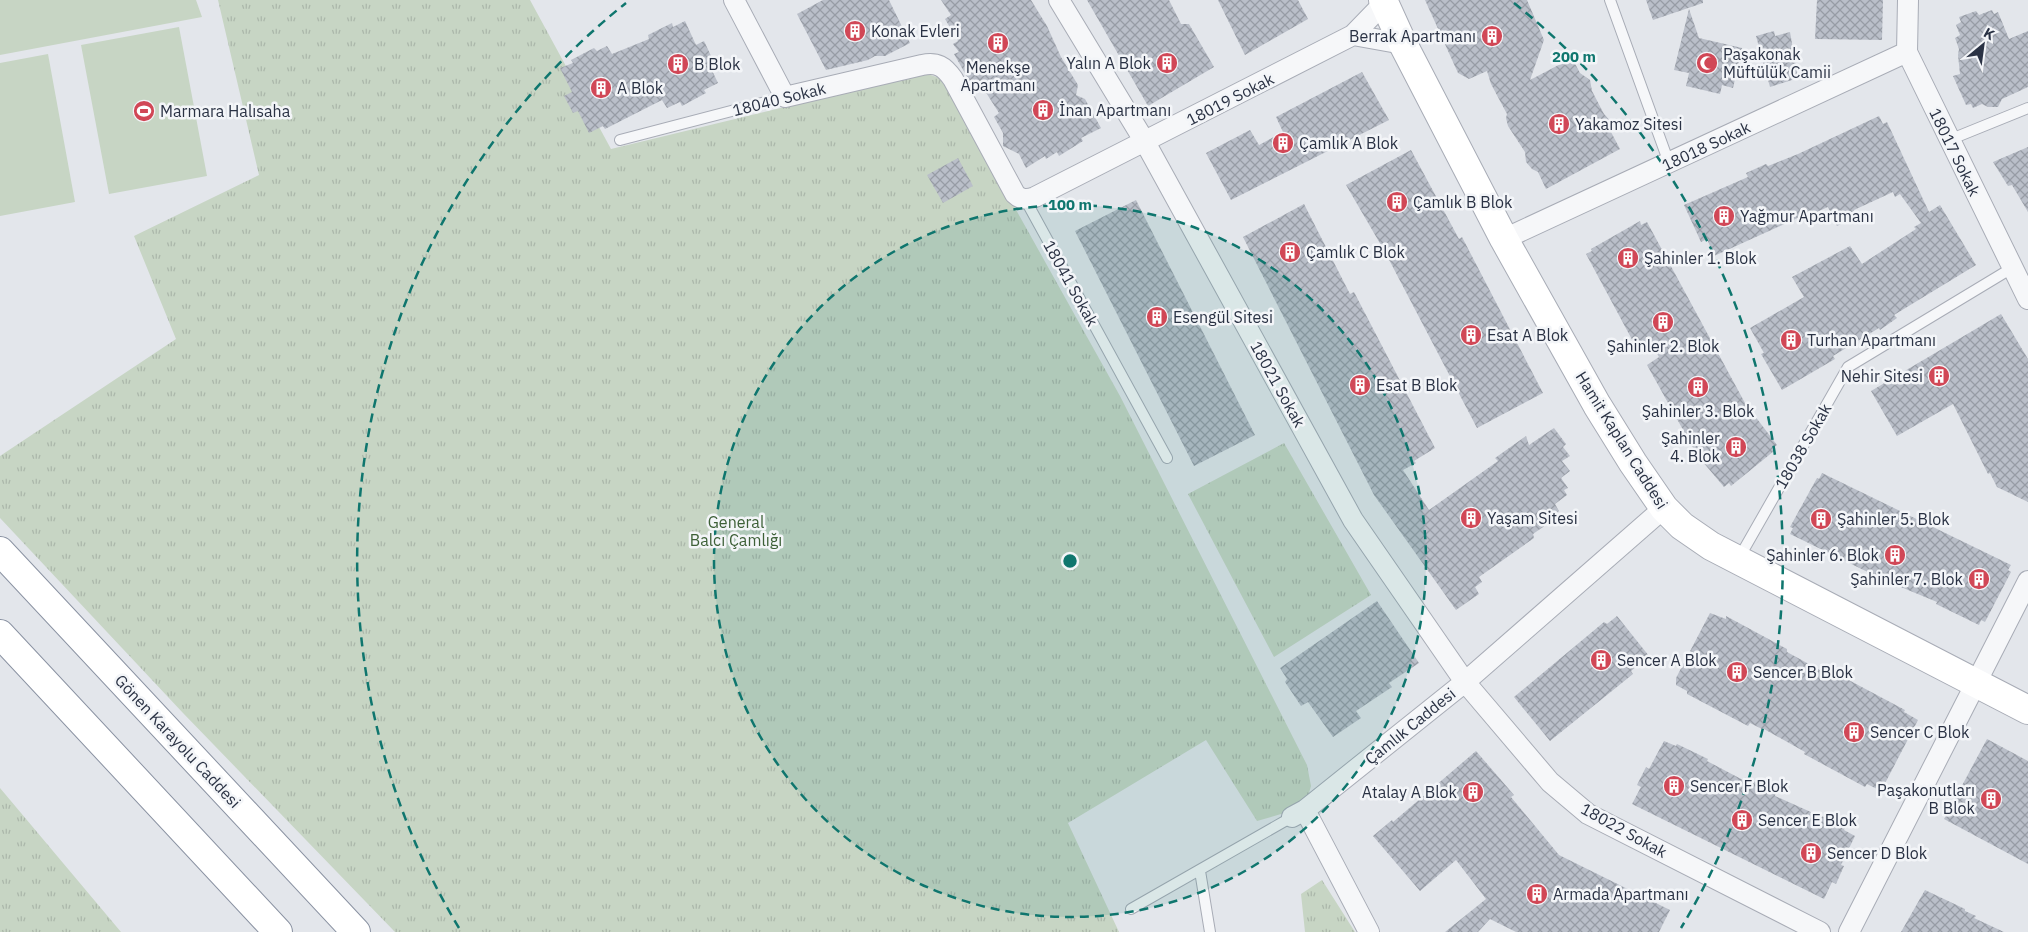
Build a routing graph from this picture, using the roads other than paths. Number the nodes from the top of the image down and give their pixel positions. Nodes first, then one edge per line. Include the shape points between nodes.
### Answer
1 (734, 0) edge
2 (1059, 0) edge
3 (1610, 0) edge
4 (1908, 0) edge
5 (1383, 1) edge
6 (1353, 35) junction
7 (1403, 44) junction
8 (1907, 52) junction
9 (938, 64) joint
10 (785, 97) junction
11 (2028, 108) edge
12 (620, 140) dead end
13 (1949, 140) junction
14 (1145, 142) junction
15 (1670, 162) junction
16 (1025, 200) junction
17 (1504, 239) junction
18 (2012, 268) junction
19 (2028, 299) edge
20 (1167, 458) dead end
21 (1664, 508) junction
22 (0, 551) edge
23 (1737, 560) junction
24 (0, 578) edge
25 (2028, 581) edge
26 (0, 634) edge
27 (1465, 682) junction
28 (1975, 683) junction
29 (2028, 710) edge
30 (219, 785) junction
31 (1298, 814) junction
32 (1200, 871) junction
33 (1131, 909) dead end
34 (278, 932) edge
35 (356, 932) edge
36 (1210, 932) edge
37 (1369, 932) edge
38 (1820, 932) edge
39 (1848, 932) edge

1 - 10 street
2 - 14 street, 18021 Sokak
3 - 15 lane
4 - 8 street, 18017 Sokak
5 - 6 street, 18019 Sokak
5 - 7 main road, Hamit Kaplan Caddesi
6 - 7 street
6 - 14 street, 18019 Sokak
7 - 17 main road, Hamit Kaplan Caddesi
8 - 13 street, 18017 Sokak
8 - 15 street, 18018 Sokak
9 - 10 street, 18040 Sokak
9 - 16 street, 18041 Sokak via 947,70 1015,194
10 - 12 lane, 18040 Sokak
11 - 13 lane
13 - 18 street, 18017 Sokak
14 - 16 street, 18019 Sokak
14 - 27 street, 18021 Sokak via 1353,520
15 - 17 street, 18018 Sokak
16 - 20 lane, 18041 Sokak
17 - 21 main road, Hamit Kaplan Caddesi via 1597,405
18 - 19 street, 18017 Sokak
18 - 23 lane, 18038 Sokak via 1848,367
21 - 23 main road, Hamit Kaplan Caddesi via 1696,537
21 - 27 street, Çamlık Caddesi
22 - 30 main road, Gönen Karayolu Caddesi
23 - 28 main road, Hamit Kaplan Caddesi
24 - 30 main road via 133,720 180,759
25 - 28 street
26 - 34 main road
27 - 31 street, Çamlık Caddesi
27 - 38 street, 18022 Sokak via 1550,782 1588,814
28 - 29 main road, Hamit Kaplan Caddesi
28 - 39 street
30 - 35 main road, Gönen Karayolu Caddesi
31 - 32 lane, Çamlık Caddesi
31 - 37 street
32 - 33 lane, Çamlık Caddesi
32 - 36 lane

